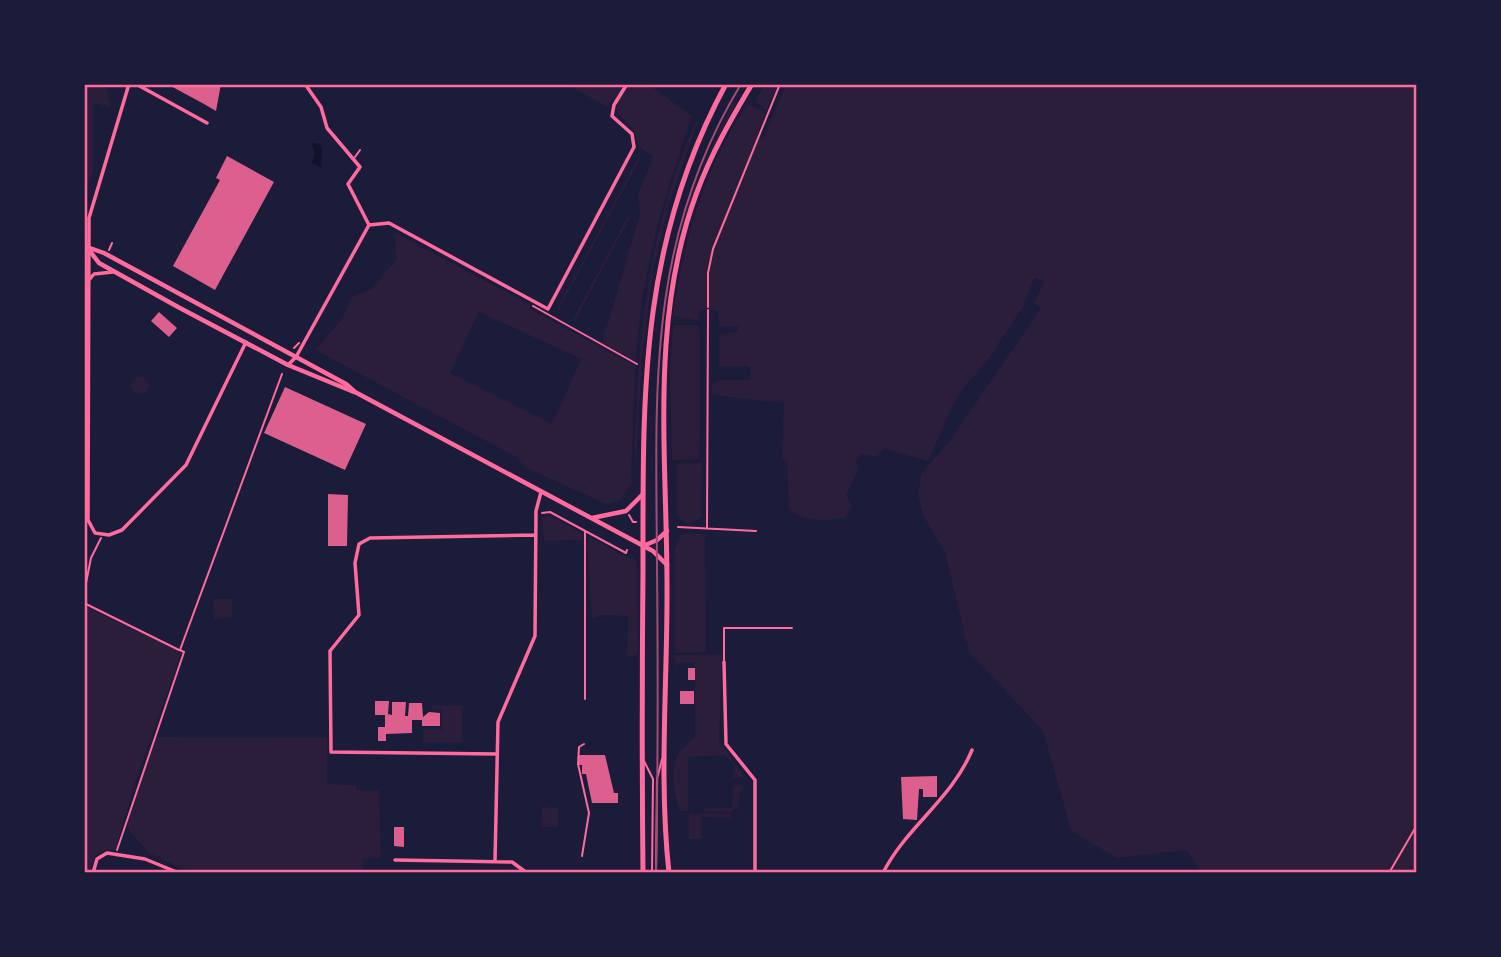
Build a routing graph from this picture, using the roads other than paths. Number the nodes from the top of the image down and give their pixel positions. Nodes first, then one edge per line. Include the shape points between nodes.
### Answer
1 (130, 84) edge
2 (136, 84) edge
3 (305, 84) edge
4 (627, 84) edge
5 (726, 84) edge
6 (752, 84) edge
7 (207, 123) dead end
8 (360, 150) dead end
9 (354, 158) junction
10 (89, 218) junction
11 (84, 221) edge
12 (369, 225) junction
13 (86, 247) edge
14 (115, 272) junction
15 (88, 281) junction
16 (708, 310) road end
17 (246, 342) junction
18 (296, 356) junction
19 (288, 365) junction
20 (355, 392) junction
21 (541, 492) junction
22 (643, 494) junction
23 (591, 518) junction
24 (678, 527) dead end
25 (707, 528) junction
26 (667, 531) junction
27 (755, 531) dead end
28 (536, 534) junction
29 (643, 547) junction
30 (667, 566) junction
31 (792, 628) dead end
32 (724, 662) joint
33 (666, 742) junction
34 (972, 750) dead end
35 (497, 754) junction
36 (641, 754) junction
37 (396, 860) dead end
38 (495, 861) junction
39 (93, 873) edge
40 (178, 873) edge
41 (527, 873) edge
42 (643, 873) edge
43 (654, 873) edge
44 (669, 873) edge
45 (755, 873) edge
46 (883, 873) edge

1 - 10 street
2 - 7 street
3 - 9 street via 321,107 327,128
4 - 12 street via 612,112 632,134 634,147 548,309 389,223
5 - 22 main road via 683,177 660,258 648,357
6 - 26 main road via 709,163 676,270 665,359
8 - 9 lane
9 - 12 street via 360,167 348,184
10 - 11 street
10 - 13 street
12 - 18 street
13 - 14 street via 99,263
13 - 15 street
13 - 18 street
14 - 15 street via 94,274
14 - 17 street
15 - 17 street via 88,520 95,533 122,530 186,465
16 - 25 lane
17 - 19 street
18 - 19 street
18 - 20 street
19 - 20 street
20 - 21 street
21 - 23 street
21 - 28 street
22 - 23 street via 626,511
22 - 29 main road
23 - 29 street
24 - 25 lane
25 - 27 lane
26 - 29 street
26 - 30 main road
28 - 35 street via 534,642 498,722
28 - 35 street via 370,538 359,544 355,563 359,615 330,651 331,752
29 - 30 street
29 - 36 main road
30 - 33 main road
31 - 32 lane via 724,628
32 - 45 street via 726,744 755,780
33 - 43 lane via 657,779
33 - 44 main road
34 - 46 street via 959,777 900,844
35 - 38 street
36 - 42 main road
36 - 43 lane via 653,779
37 - 38 street
38 - 41 street via 512,862
39 - 40 street via 101,855 117,852

